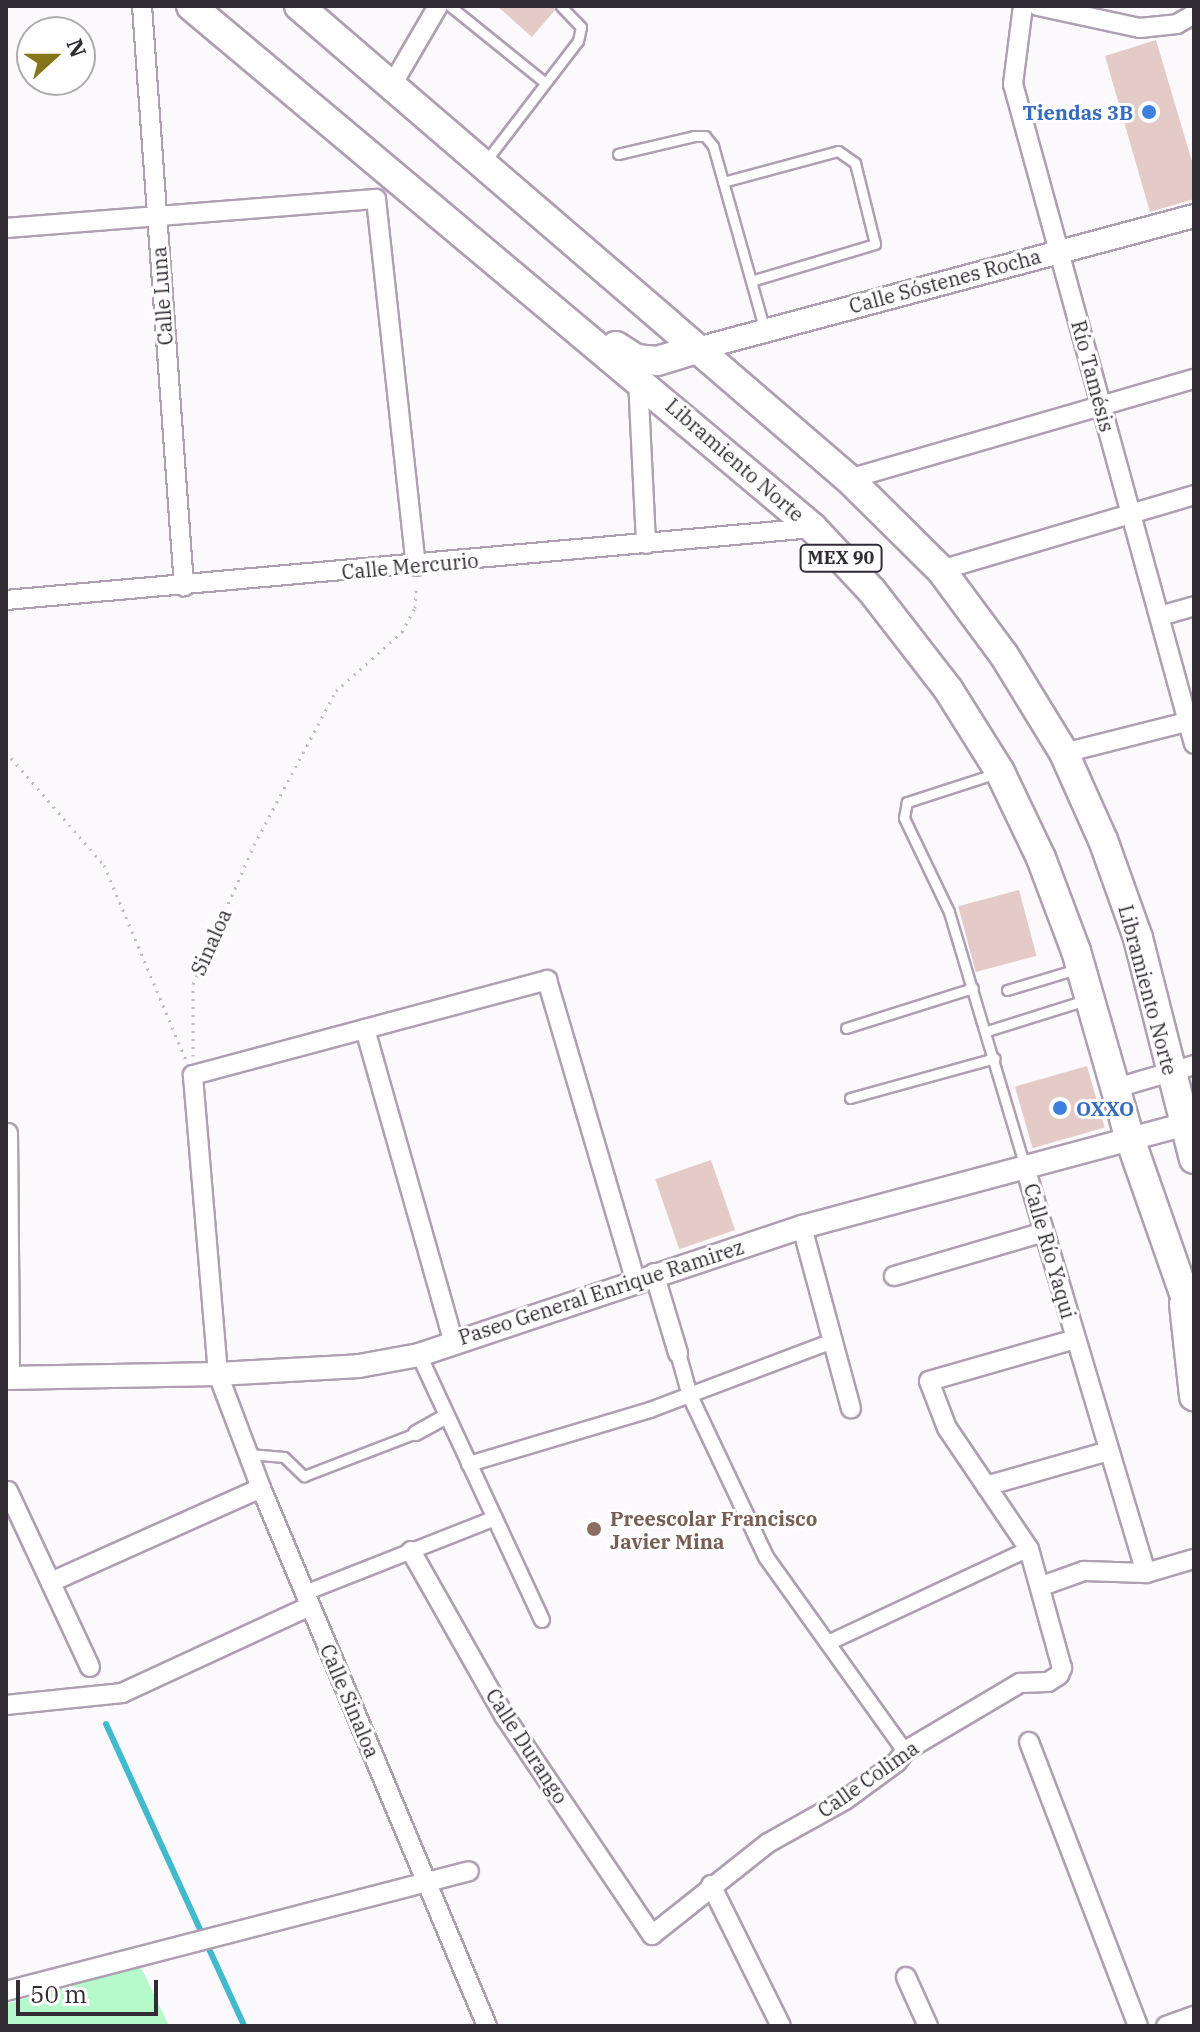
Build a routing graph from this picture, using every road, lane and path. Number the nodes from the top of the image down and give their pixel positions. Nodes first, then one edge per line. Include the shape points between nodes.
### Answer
1 (142, 6) edge
2 (191, 6) edge
3 (299, 6) edge
4 (438, 6) edge
5 (450, 6) edge
6 (561, 6) edge
7 (1023, 6) edge
8 (1038, 6) edge
9 (1194, 14) edge
10 (543, 81) junction
11 (392, 85) junction
12 (618, 154) dead end
13 (483, 165) junction
14 (723, 182) junction
15 (156, 216) junction
16 (1194, 216) edge
17 (6, 228) edge
18 (1059, 250) junction
19 (751, 281) junction
20 (526, 284) junction
21 (765, 331) junction
22 (697, 349) junction
23 (638, 376) junction
24 (1194, 379) edge
25 (1099, 405) junction
26 (849, 479) junction
27 (1194, 495) edge
28 (1132, 512) junction
29 (813, 528) junction
30 (646, 544) junction
31 (416, 566) junction
32 (941, 570) junction
33 (184, 586) junction
34 (6, 600) edge
35 (1194, 606) edge
36 (1160, 616) junction
37 (1191, 721) edge
38 (1194, 744) edge
39 (6, 752) edge
40 (1064, 753) junction
41 (1000, 772) junction
42 (1081, 968) junction
43 (973, 988) junction
44 (1007, 990) dead end
45 (1089, 999) junction
46 (846, 1028) dead end
47 (365, 1029) junction
48 (987, 1031) junction
49 (995, 1058) junction
50 (1181, 1069) edge
51 (193, 1075) junction
52 (1116, 1088) junction
53 (850, 1098) dead end
54 (1184, 1125) junction
55 (8, 1133) edge
56 (1130, 1139) junction
57 (1194, 1159) edge
58 (1025, 1167) junction
59 (802, 1227) junction
60 (1044, 1232) junction
61 (645, 1276) junction
62 (894, 1276) dead end
63 (1183, 1292) junction
64 (1194, 1322) edge
65 (1075, 1339) junction
66 (453, 1341) junction
67 (833, 1341) junction
68 (678, 1353) joint
69 (419, 1355) junction
70 (218, 1374) junction
71 (8, 1378) edge
72 (690, 1396) junction
73 (1194, 1396) edge
74 (851, 1409) dead end
75 (447, 1416) junction
76 (416, 1433) joint
77 (1109, 1451) junction
78 (249, 1454) junction
79 (469, 1464) junction
80 (986, 1486) junction
81 (261, 1488) junction
82 (8, 1491) edge
83 (495, 1518) junction
84 (1029, 1549) junction
85 (411, 1551) junction
86 (1194, 1559) edge
87 (1146, 1573) junction
88 (51, 1582) junction
89 (1042, 1586) junction
90 (307, 1599) junction
91 (542, 1620) dead end
92 (828, 1643) junction
93 (90, 1667) dead end
94 (6, 1705) edge
95 (1029, 1742) dead end
96 (905, 1751) junction
97 (469, 1871) dead end
98 (427, 1880) junction
99 (711, 1885) junction
100 (652, 1935) joint
101 (906, 1977) dead end
102 (6, 1991) edge
103 (1194, 2016) edge
104 (487, 2026) edge
105 (781, 2026) edge
106 (928, 2026) edge
107 (1138, 2026) edge
108 (1166, 2026) edge

1 - 15 street, Calle Luna
2 - 20 main road, Libramiento Norte / MEX 90
3 - 11 main road, Libramiento Norte / MEX 90
4 - 11 street
5 - 10 lane
6 - 10 lane via 581,27 578,41
7 - 18 street, Río Tamésis via 1013,84
8 - 9 street via 1140,28 1177,24
10 - 13 lane
11 - 13 main road, Libramiento Norte / MEX 90
12 - 14 lane via 705,136
13 - 22 main road, Libramiento Norte / MEX 90
14 - 19 lane
14 - 19 lane via 838,151 848,154 875,236 868,249
15 - 17 street
15 - 31 street via 376,199
15 - 33 street, Calle Luna
16 - 18 street, Calle Sóstenes Rocha
18 - 21 street, Calle Sóstenes Rocha
18 - 25 street, Río Tamésis
19 - 21 lane
20 - 22 main road via 541,284 636,359 657,361
20 - 23 main road, Libramiento Norte / MEX 90
21 - 22 street, Calle Sóstenes Rocha
22 - 26 main road, Libramiento Norte / MEX 90
23 - 29 main road, Libramiento Norte / MEX 90
23 - 30 street
24 - 25 street
25 - 26 street
25 - 28 street, Río Tamésis
26 - 32 main road, Libramiento Norte / MEX 90
27 - 28 street
28 - 32 street
28 - 36 street, Río Tamésis
29 - 30 street, Calle Mercurio
29 - 41 main road, Libramiento Norte / MEX 90 via 872,591 948,689
30 - 31 street, Calle Mercurio
31 - 33 street, Calle Mercurio
31 - 51 path, Sinaloa via 415,608 402,632 336,691 254,845 211,942 193,984
32 - 40 main road, Libramiento Norte / MEX 90 via 1004,655
33 - 34 street, Calle Mercurio
35 - 36 street
36 - 37 street, Río Tamésis
37 - 38 street, Río Tamésis
37 - 40 street
39 - 51 path via 104,865
40 - 50 main road, Libramiento Norte / MEX 90 via 1103,840
41 - 42 main road, Libramiento Norte / MEX 90 via 1041,858
41 - 43 lane, Calle Río Yaqui via 907,802 904,818 949,912
42 - 44 lane
42 - 45 main road, Libramiento Norte / MEX 90
43 - 46 lane
43 - 48 lane, Calle Río Yaqui
45 - 48 lane
45 - 52 main road, Libramiento Norte / MEX 90
47 - 51 street
47 - 61 street via 547,980
47 - 66 street
48 - 49 lane, Calle Río Yaqui
49 - 53 lane
49 - 58 lane, Calle Río Yaqui
50 - 52 street
50 - 54 main road, Libramiento Norte / MEX 90
51 - 70 street
52 - 56 main road, Libramiento Norte / MEX 90
54 - 56 street, Paseo General Enrique Ramirez
54 - 57 main road, Libramiento Norte / MEX 90
55 - 71 street
56 - 58 street, Paseo General Enrique Ramirez
56 - 63 main road, Libramiento Norte / MEX 90
58 - 59 street, Paseo General Enrique Ramirez
58 - 60 street, Calle Río Yaqui
59 - 61 street, Paseo General Enrique Ramirez
59 - 67 street
60 - 62 street
60 - 65 street, Calle Río Yaqui
61 - 66 street, Paseo General Enrique Ramirez
61 - 68 street
63 - 64 main road, Libramiento Norte / MEX 90
63 - 73 main road
65 - 77 street, Calle Río Yaqui
65 - 80 street via 929,1381 947,1428
66 - 69 street, Paseo General Enrique Ramirez
67 - 72 street
67 - 74 street
68 - 72 street
69 - 70 street, Paseo General Enrique Ramirez via 359,1366
69 - 75 street
70 - 71 street, Paseo General Enrique Ramirez
70 - 78 street, Calle Sinaloa
72 - 79 street
72 - 92 street via 766,1557
75 - 76 street
75 - 79 street
76 - 78 lane via 304,1476 284,1457
77 - 80 street
77 - 87 street, Calle Río Yaqui
78 - 81 street, Calle Sinaloa
79 - 83 street
80 - 84 street
81 - 88 street
81 - 90 street, Calle Sinaloa
82 - 88 street
83 - 85 street
83 - 91 street
84 - 89 street
84 - 92 street
85 - 90 street
85 - 100 street, Calle Durango via 505,1717
86 - 87 street
87 - 89 street via 1084,1571
88 - 93 street
89 - 96 street, Calle Colima via 1062,1668 1059,1675 1020,1683
90 - 94 street via 122,1693
90 - 98 street, Calle Sinaloa
92 - 96 street
95 - 107 street
96 - 99 street, Calle Colima via 845,1800 768,1843
97 - 98 street
98 - 102 street
98 - 104 street, Calle Sinaloa
99 - 100 street, Calle Colima
99 - 105 street
101 - 106 street
103 - 108 street

